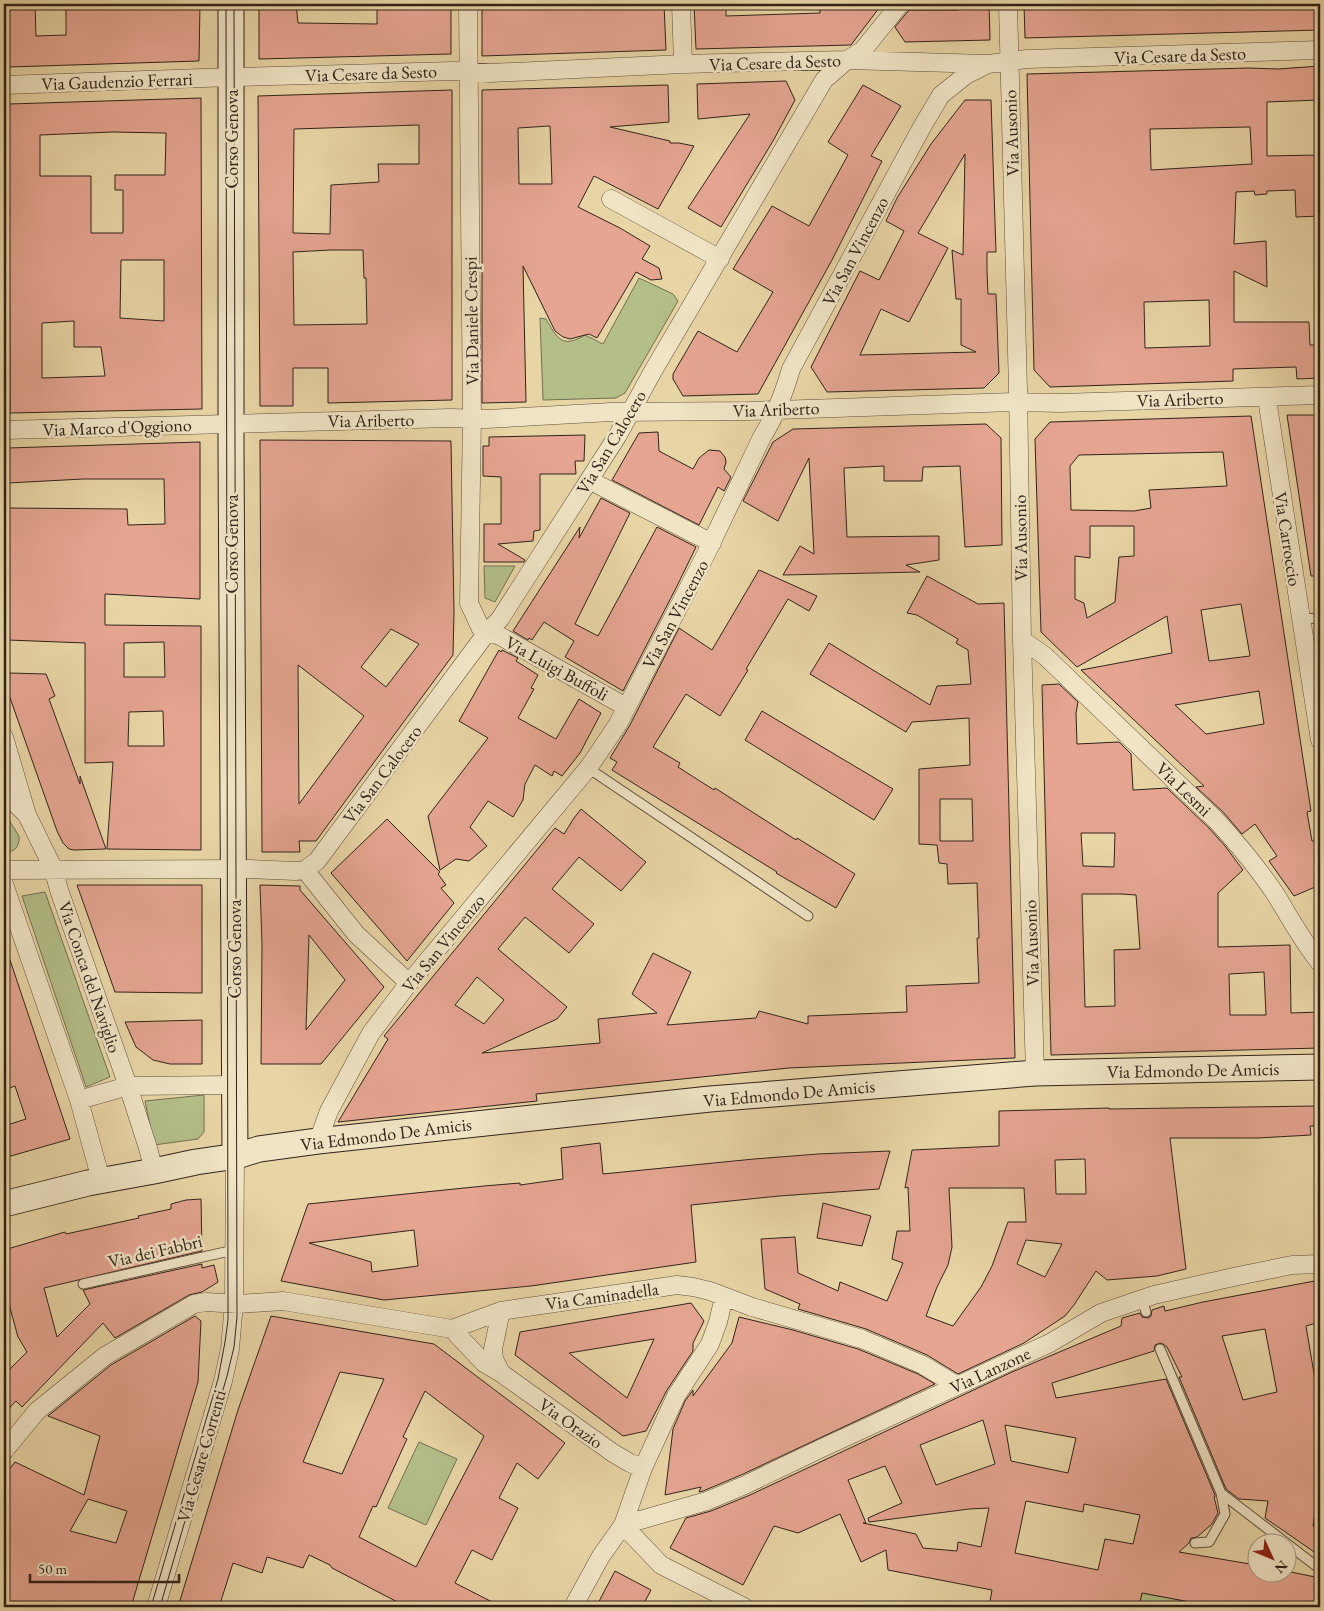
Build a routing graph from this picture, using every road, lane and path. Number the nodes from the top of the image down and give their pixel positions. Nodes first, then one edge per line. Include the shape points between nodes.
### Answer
1 (231, 4) edge
2 (468, 4) edge
3 (681, 4) edge
4 (900, 4) edge
5 (1008, 4) edge
6 (1320, 50) edge
7 (847, 60) junction
8 (1010, 62) junction
9 (684, 64) junction
10 (988, 64) junction
11 (469, 71) junction
12 (230, 77) junction
13 (4, 85) edge
14 (611, 199) dead end
15 (720, 259) junction
16 (1320, 395) edge
17 (1267, 397) junction
18 (1018, 402) junction
19 (777, 409) junction
20 (630, 412) junction
21 (472, 418) junction
22 (231, 423) junction
23 (4, 430) edge
24 (590, 480) junction
25 (712, 543) junction
26 (1320, 618) edge
27 (1301, 619) junction
28 (488, 631) junction
29 (1022, 640) junction
30 (626, 707) junction
31 (4, 737) edge
32 (1320, 740) edge
33 (588, 768) junction
34 (4, 792) edge
35 (27, 815) junction
36 (53, 868) junction
37 (234, 869) junction
38 (4, 870) edge
39 (305, 870) junction
40 (4, 884) edge
41 (808, 916) dead end
42 (1320, 963) edge
43 (409, 983) junction
44 (1320, 1067) edge
45 (1035, 1073) junction
46 (234, 1085) junction
47 (128, 1086) junction
48 (79, 1100) junction
49 (318, 1141) junction
50 (235, 1156) junction
51 (154, 1171) junction
52 (101, 1180) junction
53 (4, 1204) edge
54 (234, 1250) junction
55 (1320, 1264) edge
56 (83, 1284) dead end
57 (724, 1297) junction
58 (234, 1303) junction
59 (501, 1311) junction
60 (452, 1329) junction
61 (1160, 1349) dead end
62 (501, 1373) junction
63 (956, 1385) junction
64 (4, 1451) edge
65 (644, 1468) junction
66 (1221, 1493) junction
67 (623, 1525) junction
68 (1195, 1543) dead end
69 (1320, 1568) edge
70 (156, 1607) edge
71 (574, 1607) edge
72 (744, 1607) edge

1 - 12 street, Corso Genova
2 - 11 street, Via Daniele Crespi
3 - 9 street
4 - 7 street, Via San Calocero via 863,50
5 - 8 street, Via Ausonio
6 - 8 street, Via Cesare da Sesto
7 - 9 street, Via Cesare da Sesto
7 - 10 street, Via Cesare da Sesto
7 - 15 street, Via San Calocero via 824,80
8 - 10 street, Via Cesare da Sesto
8 - 18 street, Via Ausonio
9 - 11 street, Via Cesare da Sesto via 491,73
10 - 19 street, Via San Vincenzo via 966,75 941,95 791,369
11 - 12 street, Via Cesare da Sesto
11 - 21 street, Via Daniele Crespi
12 - 13 street, Via Gaudenzio Ferrari
12 - 22 street, Corso Genova
14 - 15 street
15 - 20 street, Via San Calocero
16 - 17 street, Via Ariberto
17 - 18 street, Via Ariberto
17 - 27 street, Via Carroccio
18 - 19 street, Via Ariberto
18 - 29 street, Via Ausonio
19 - 20 street, Via Ariberto
19 - 25 street, Via San Vincenzo
20 - 21 street, Via Ariberto
20 - 24 street, Via San Calocero
21 - 22 street, Via Ariberto
21 - 28 street, Via Daniele Crespi via 469,603 481,629
22 - 23 street, Via Marco d'Oggiono
22 - 37 street, Corso Genova
24 - 25 street
24 - 28 street, Via San Calocero via 500,619
25 - 30 street, Via San Vincenzo
26 - 27 lane
27 - 32 street, Via Carroccio
28 - 30 street, Via Luigi Buffoli
28 - 39 street, Via San Calocero via 317,861
29 - 42 street, Via Lesmi via 1045,656 1216,820 1249,856
29 - 45 street, Via Ausonio
30 - 33 street, Via San Vincenzo
31 - 35 street, Via Conca del Naviglio
33 - 41 lane
33 - 43 street, Via San Vincenzo
34 - 35 street, Via Conca del Naviglio
35 - 36 street, Via Conca del Naviglio
36 - 37 street
36 - 38 street
36 - 47 street, Via Conca del Naviglio
37 - 39 street
37 - 46 street, Corso Genova
39 - 43 street via 356,934
40 - 48 street
43 - 49 street, Via San Vincenzo via 371,1033 329,1111
44 - 45 street, Via Edmondo De Amicis
45 - 49 street, Via Edmondo De Amicis via 710,1099
46 - 47 street
46 - 50 street, Corso Genova
47 - 48 street
47 - 51 street, Via Conca del Naviglio
48 - 52 street
49 - 50 street, Via Edmondo De Amicis via 259,1149
50 - 51 street, Via Edmondo De Amicis
50 - 54 street, Via Cesare Correnti
51 - 52 street
52 - 53 street
54 - 56 lane, Via dei Fabbri
54 - 58 street, Via Cesare Correnti
55 - 63 street, Via Lanzone via 1292,1265 1154,1295 1144,1306 1101,1313 1050,1343
57 - 59 street, Via Caminadella via 677,1285
57 - 63 street, Via Caminadella via 862,1339 923,1365
57 - 65 street via 710,1344 676,1396
58 - 60 street, Via Caminadella via 289,1302
58 - 64 street, Via Caminadella via 194,1304 105,1356 37,1412
58 - 70 street, Via Cesare Correnti via 230,1350
59 - 60 street, Via Caminadella
59 - 62 street via 492,1349
60 - 62 street, Via Orazio via 484,1363
61 - 66 lane
62 - 65 street, Via Orazio via 613,1453
63 - 67 street, Via Lanzone via 707,1501
65 - 67 street
66 - 68 lane via 1225,1514 1218,1528 1209,1542
66 - 69 lane
67 - 71 street
67 - 72 street via 662,1565

